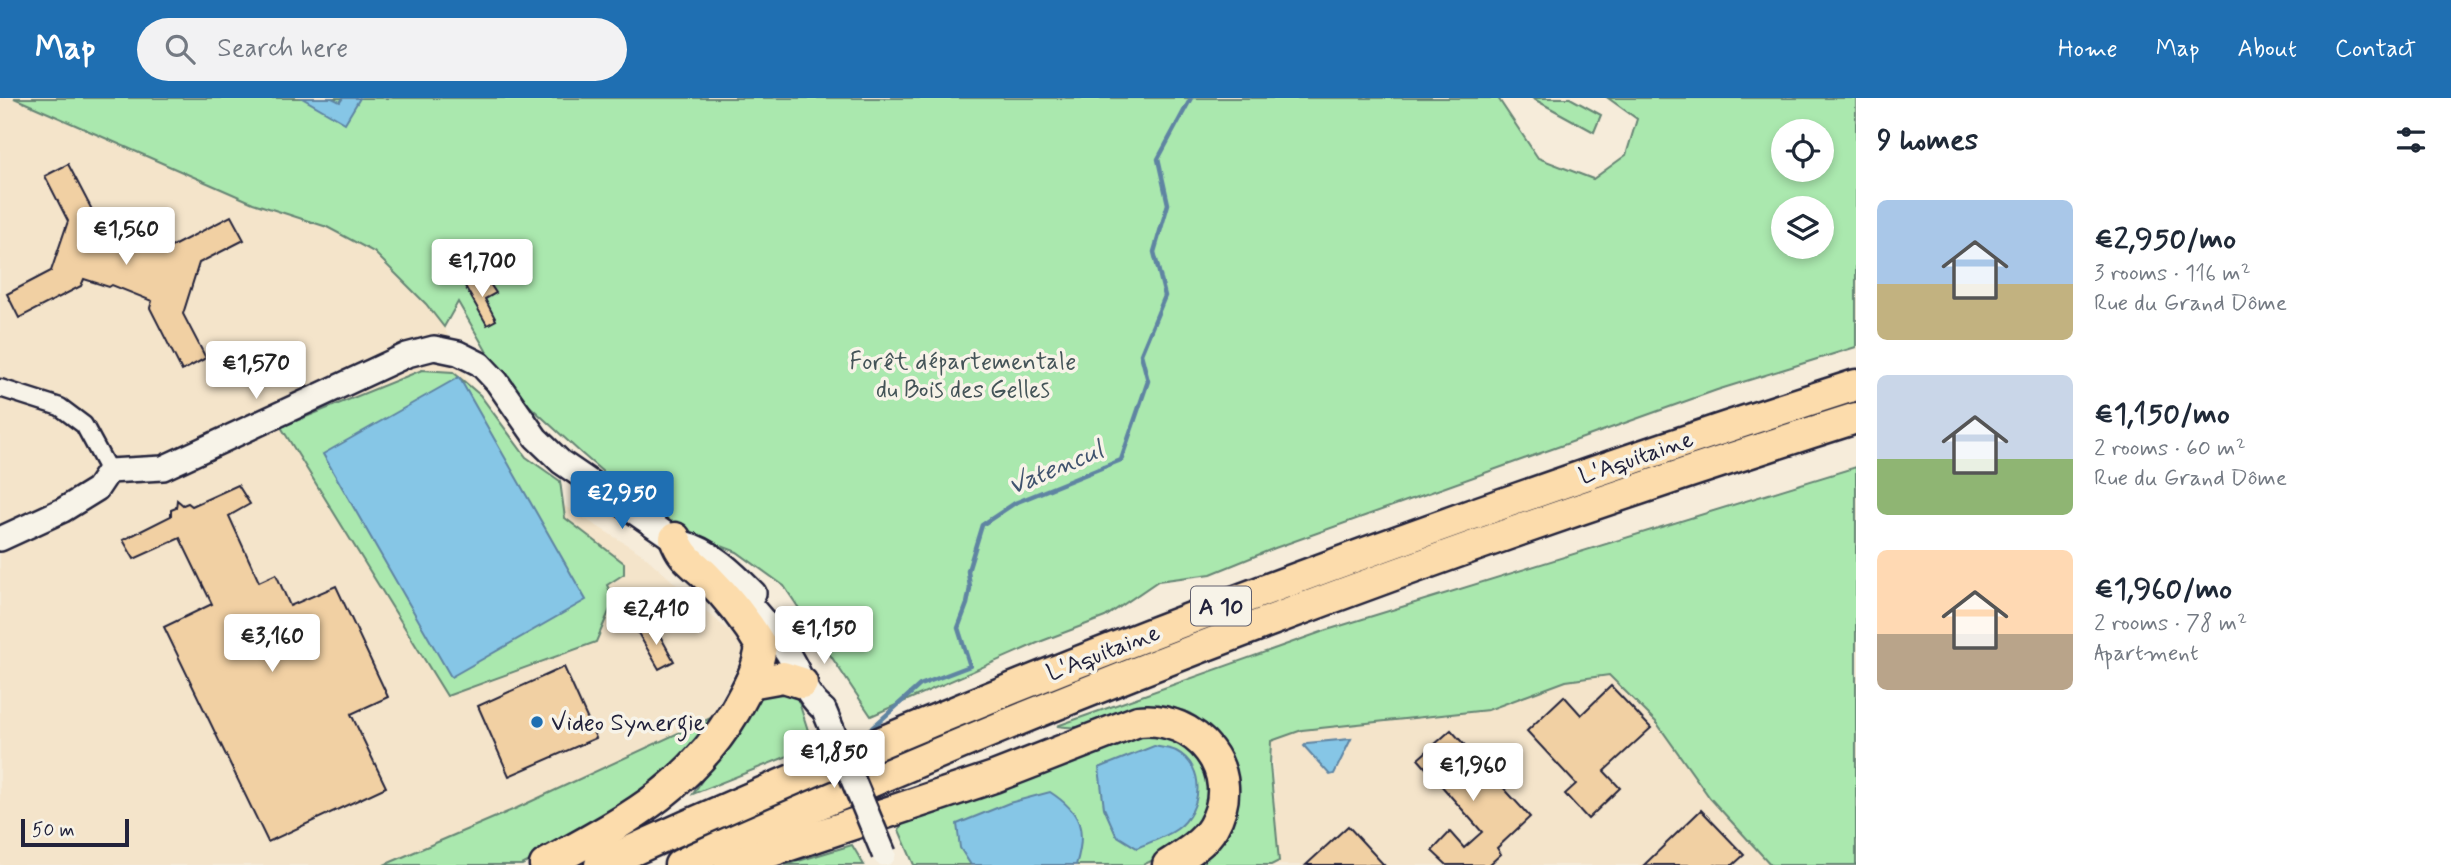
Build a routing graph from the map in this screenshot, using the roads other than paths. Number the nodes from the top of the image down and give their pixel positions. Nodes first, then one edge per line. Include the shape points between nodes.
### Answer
1 (1856, 385) edge
2 (0, 388) edge
3 (1856, 418) edge
4 (109, 471) junction
5 (0, 538) edge
6 (679, 540) junction
7 (750, 684) junction
8 (815, 696) junction
9 (887, 859) edge
10 (545, 865) edge
11 (600, 865) edge
12 (680, 865) edge
13 (730, 865) edge
14 (1168, 865) edge

1 - 11 highway, L'Aquitaine / A 10 via 1284,581 1024,683
2 - 4 street via 60,407 84,425
3 - 12 highway, L'Aquitaine / A 10 via 1296,611 1037,712
4 - 5 street via 94,491
4 - 6 street via 163,468 407,355 434,348 458,353 480,365 536,438 561,462
6 - 7 highway via 681,554 734,606 761,646
6 - 8 street via 723,575 770,627
7 - 8 highway via 783,677
7 - 10 highway via 711,748 667,792
8 - 9 street, bridge
13 - 14 highway via 994,777 1138,721 1158,719 1202,742 1221,771 1221,799 1213,826

